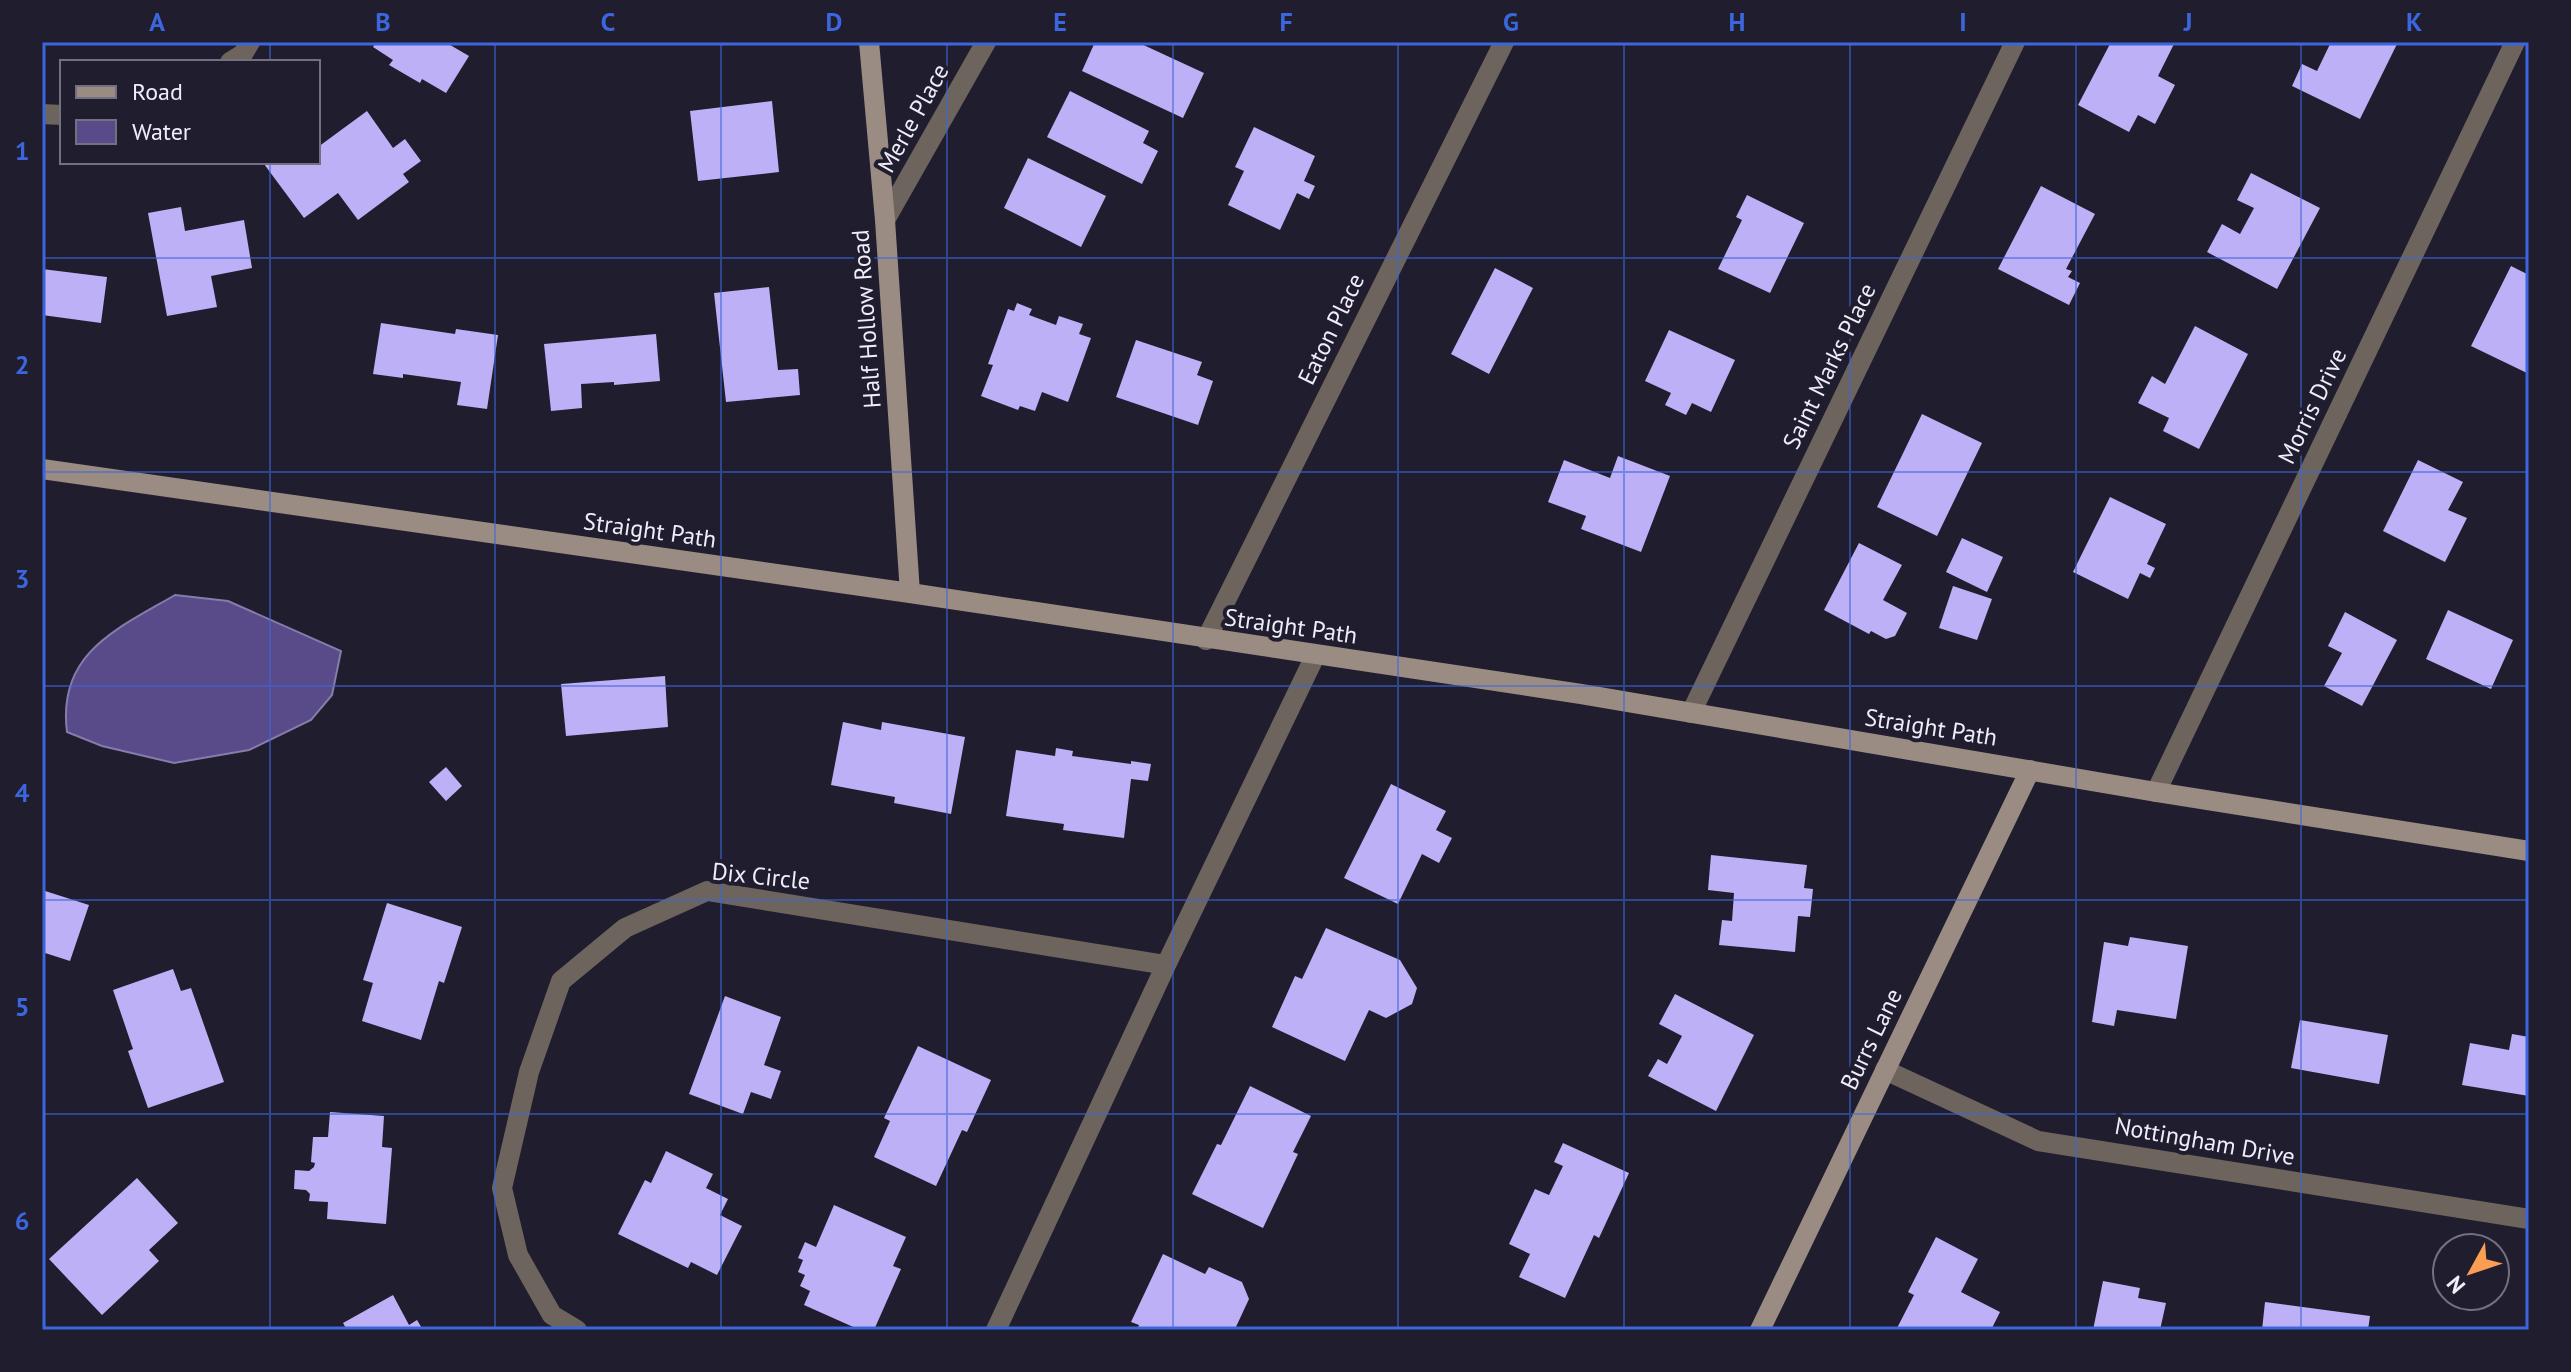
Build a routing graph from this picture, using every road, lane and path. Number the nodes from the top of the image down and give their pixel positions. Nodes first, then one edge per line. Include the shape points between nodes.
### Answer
1 (250, 42) edge
2 (869, 42) edge
3 (986, 42) edge
4 (1504, 42) edge
5 (2015, 42) edge
6 (2515, 42) edge
7 (233, 60) edge
8 (885, 220) junction
9 (42, 469) edge
10 (910, 593) junction
11 (1206, 640) junction
12 (1315, 656) junction
13 (1691, 713) junction
14 (2030, 770) junction
15 (2156, 792) junction
16 (2529, 851) edge
17 (1166, 965) junction
18 (1885, 1070) junction
19 (2529, 1219) edge
20 (577, 1330) edge
21 (996, 1330) edge
22 (1760, 1330) edge

1 - 7 street
2 - 8 main road, Half Hollow Road
3 - 8 street, Merle Place
4 - 11 street, Eaton Place
5 - 13 street, Saint Marks Place
6 - 15 street, Morris Drive
8 - 10 main road, Half Hollow Road
9 - 10 main road, Straight Path
10 - 11 main road, Straight Path
11 - 12 main road, Straight Path
12 - 13 main road, Straight Path
12 - 17 street
13 - 14 main road, Straight Path
14 - 15 main road, Straight Path
14 - 18 main road, Burrs Lane
15 - 16 main road, Straight Path
17 - 20 street, Dix Circle via 707,891 625,928 561,981 529,1072 502,1188 518,1255 552,1315
17 - 21 street
18 - 19 street, Nottingham Drive via 2038,1141
18 - 22 main road, Burrs Lane

